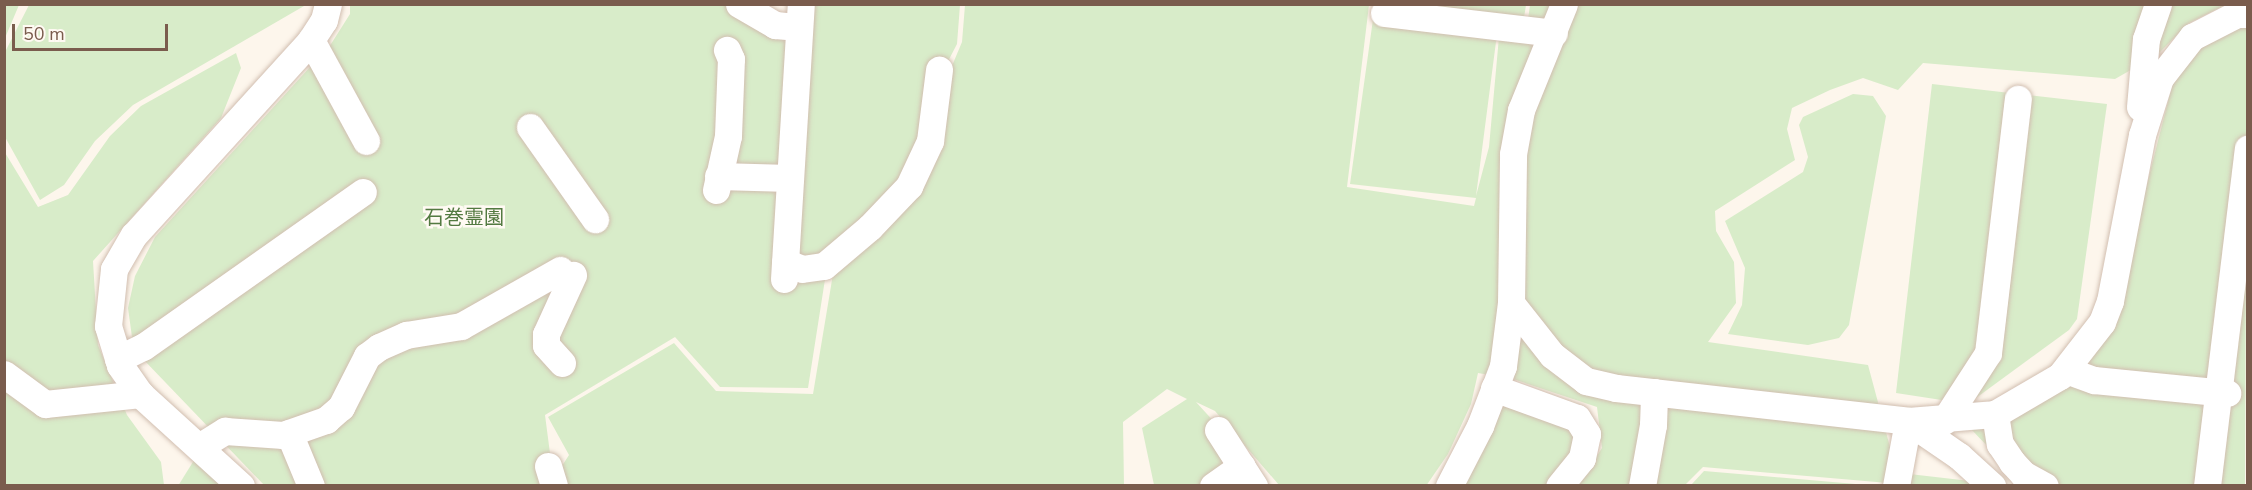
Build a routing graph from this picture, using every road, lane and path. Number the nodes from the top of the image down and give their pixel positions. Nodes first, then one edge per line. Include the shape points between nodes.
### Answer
1 (328, 4) edge
2 (739, 4) edge
3 (1564, 4) edge
4 (2158, 4) edge
5 (1384, 13) dead end
6 (2247, 14) edge
7 (800, 16) edge
8 (1554, 33) junction
9 (311, 40) junction
10 (727, 50) dead end
11 (939, 70) dead end
12 (2018, 99) dead end
13 (530, 127) dead end
14 (2142, 135) junction
15 (366, 141) dead end
16 (2247, 148) edge
17 (790, 178) junction
18 (363, 192) dead end
19 (595, 219) dead end
20 (1511, 303) junction
21 (118, 358) junction
22 (562, 363) dead end
23 (2066, 370) junction
24 (4, 374) edge
25 (1494, 388) junction
26 (1654, 392) junction
27 (2222, 392) junction
28 (140, 394) junction
29 (1995, 414) junction
30 (1908, 421) junction
31 (1944, 421) junction
32 (1218, 430) dead end
33 (289, 433) junction
34 (199, 447) junction
35 (1248, 476) edge
36 (241, 486) edge
37 (311, 486) edge
38 (1213, 486) edge
39 (1449, 486) edge
40 (1559, 486) edge
41 (1642, 486) edge
42 (1896, 486) edge
43 (1992, 486) edge
44 (2045, 486) edge
45 (2206, 486) edge

1 - 9 street via 324,20
2 - 7 street via 775,25
3 - 8 street
4 - 14 street via 2146,39 2140,104
5 - 8 street
6 - 14 street via 2237,14 2192,37 2160,78
7 - 17 street
8 - 20 street via 1521,110 1513,153
9 - 15 street
9 - 21 street via 134,235 114,270 110,297 108,326
10 - 17 street via 731,59 728,136 717,183
11 - 17 street via 930,141 909,186 870,227 824,266 785,271
12 - 31 street via 1988,353
13 - 19 street
14 - 23 street via 2110,301 2102,322
16 - 27 street
18 - 21 street via 143,347
20 - 25 street via 1503,366
20 - 26 street via 1552,355 1587,381
21 - 28 street
22 - 33 street via 546,345 546,334 566,272 461,326 406,335 379,347 363,363 341,408 326,420
23 - 27 street via 2094,380
23 - 29 street via 2040,391
24 - 28 street via 45,404
25 - 39 street via 1480,426
25 - 40 street via 1577,418 1587,434 1582,458
26 - 30 street
26 - 41 street via 1653,425
27 - 45 street
28 - 34 street
29 - 31 street
29 - 44 street via 2000,444 2012,462 2023,474
30 - 31 street
30 - 42 street
30 - 43 street via 1959,456
32 - 35 street
33 - 34 street via 225,431
33 - 37 street
34 - 36 street
35 - 38 street

